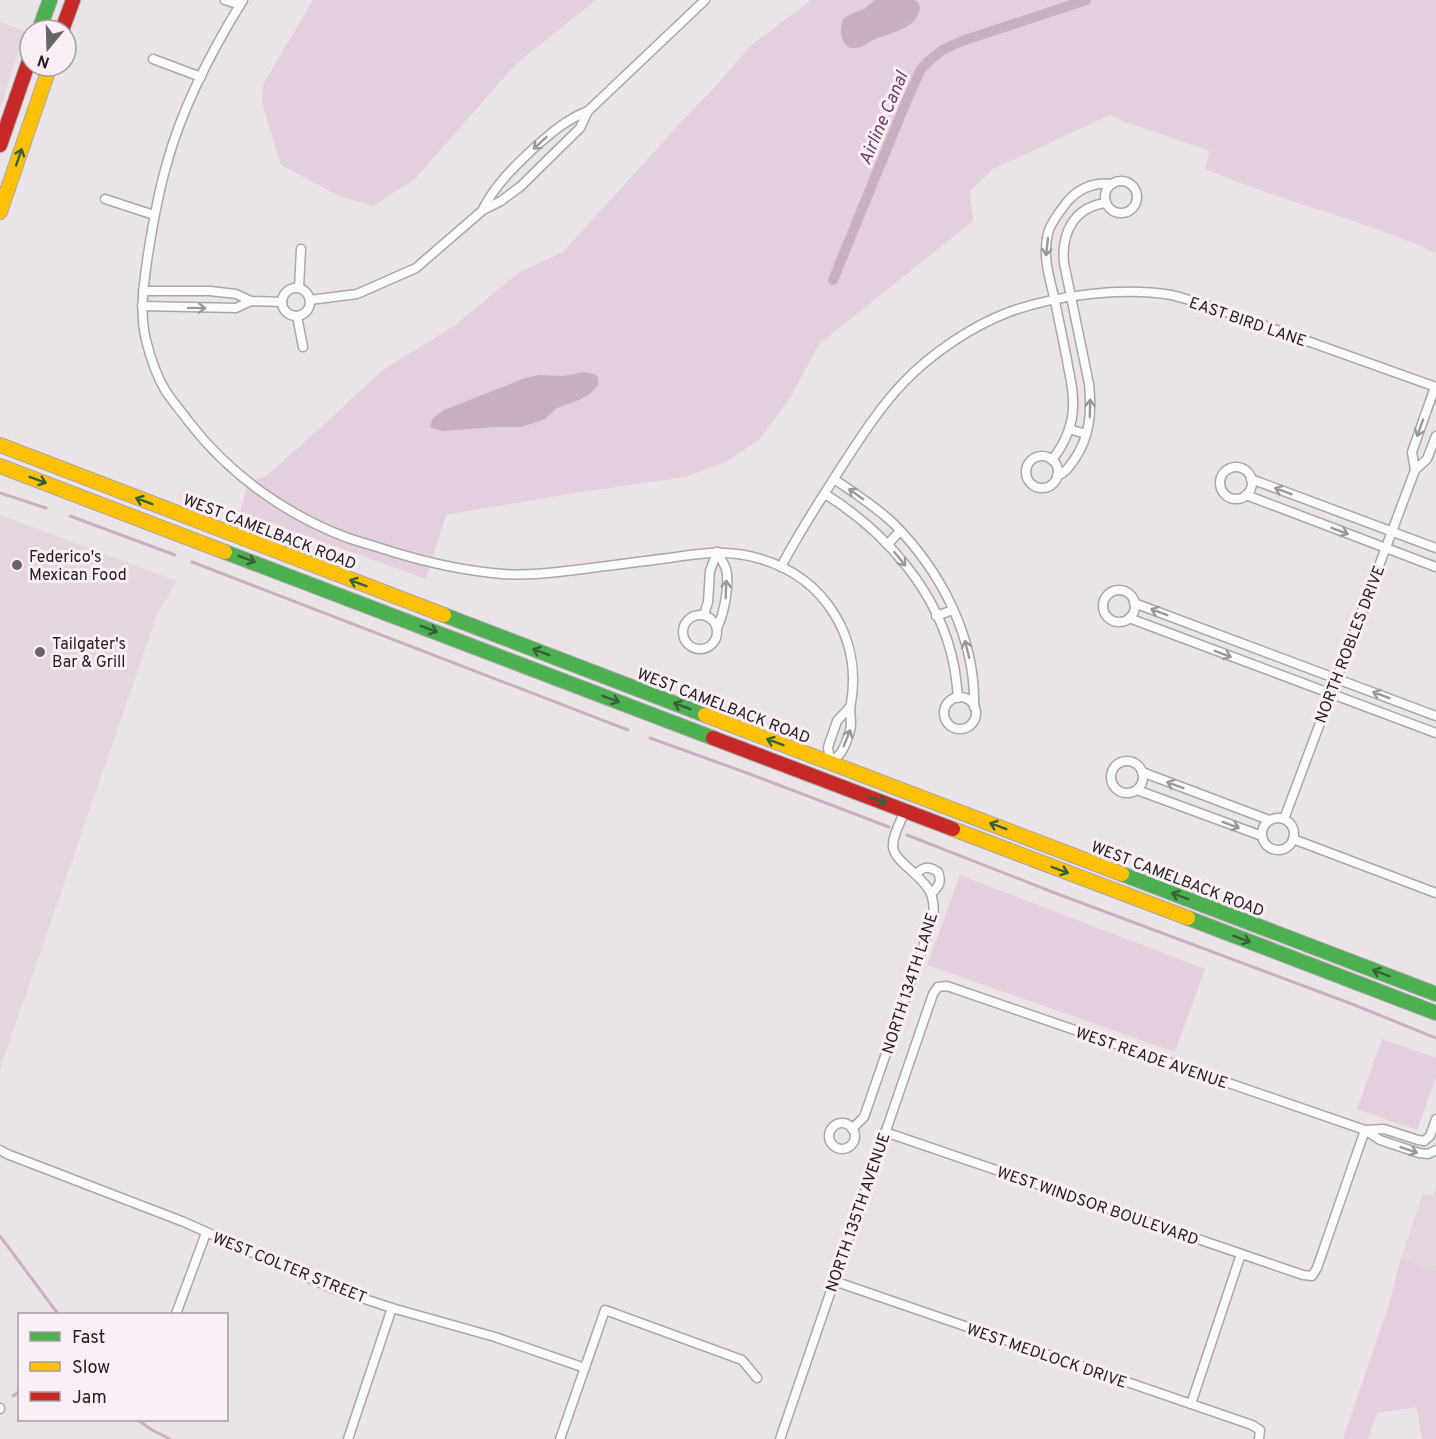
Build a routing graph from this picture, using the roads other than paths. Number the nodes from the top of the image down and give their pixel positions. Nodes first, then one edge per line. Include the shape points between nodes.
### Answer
1 (50, 0) edge
2 (73, 0) edge
3 (225, 0) edge
4 (705, 0) edge
5 (241, 3) edge
6 (43, 18) edge
7 (66, 18) edge
8 (153, 59) dead end
9 (201, 76) junction
10 (23, 78) edge
11 (46, 78) edge
12 (588, 111) junction
13 (0, 145) edge
14 (1112, 184) junction
15 (105, 199) dead end
16 (1106, 203) junction
17 (483, 210) junction
18 (0, 212) edge
19 (1059, 214) junction
20 (154, 215) junction
21 (1073, 222) junction
22 (301, 249) dead end
23 (299, 288) junction
24 (143, 291) junction
25 (1070, 297) junction
26 (310, 300) junction
27 (1055, 300) junction
28 (251, 301) junction
29 (282, 302) junction
30 (142, 306) junction
31 (297, 316) junction
32 (303, 347) dead end
33 (1087, 375) junction
34 (1070, 377) junction
35 (1436, 387) edge
36 (1069, 429) junction
37 (1086, 434) junction
38 (1436, 435) edge
39 (0, 446) edge
40 (1052, 459) junction
41 (0, 466) edge
42 (1415, 470) junction
43 (1057, 476) junction
44 (834, 479) junction
45 (1251, 479) junction
46 (825, 494) junction
47 (1246, 495) junction
48 (1311, 502) junction
49 (1306, 518) junction
50 (198, 521) junction
51 (900, 531) junction
52 (1392, 532) junction
53 (192, 538) junction
54 (888, 544) junction
55 (1385, 548) junction
56 (1436, 548) edge
57 (717, 552) junction
58 (781, 567) junction
59 (1436, 567) edge
60 (1134, 603) junction
61 (953, 610) junction
62 (704, 615) junction
63 (936, 616) junction
64 (1129, 618) junction
65 (1192, 624) junction
66 (717, 627) junction
67 (1186, 640) junction
68 (1258, 649) junction
69 (1253, 665) junction
70 (1336, 678) junction
71 (1330, 694) junction
72 (654, 696) junction
73 (958, 698) junction
74 (974, 707) junction
75 (849, 708) junction
76 (1414, 708) junction
77 (648, 713) junction
78 (1436, 716) edge
79 (1408, 723) junction
80 (1436, 733) edge
81 (830, 762) junction
82 (1142, 772) junction
83 (823, 779) junction
84 (1137, 790) junction
85 (1206, 796) junction
86 (905, 811) junction
87 (1199, 813) junction
88 (1284, 819) junction
89 (1269, 820) junction
90 (1262, 836) junction
91 (1293, 839) junction
92 (916, 874) junction
93 (1436, 892) edge
94 (932, 893) junction
95 (938, 987) joint
96 (1436, 994) edge
97 (1436, 1013) edge
98 (1436, 1119) edge
99 (852, 1129) dead end
100 (1365, 1130) junction
101 (885, 1132) junction
102 (1394, 1132) junction
103 (1424, 1141) junction
104 (1390, 1144) junction
105 (0, 1150) edge
106 (1432, 1152) edge
107 (206, 1233) junction
108 (1241, 1254) junction
109 (834, 1281) junction
110 (392, 1308) junction
111 (176, 1313) edge
112 (585, 1368) junction
113 (757, 1378) dead end
114 (1191, 1404) junction
115 (1260, 1434) edge
116 (348, 1439) edge
117 (560, 1439) edge
118 (780, 1439) edge

1 - 6 main road
2 - 7 main road
3 - 5 street
4 - 12 street
5 - 9 street
8 - 9 street
9 - 20 street via 170,152
10 - 13 main road
18 -> 11 main road
12 - 17 street via 580,128 521,186
12 -> 17 street via 573,116 522,160 504,178
14 - 16 street via 1106,191
14 - 16 street via 1128,183 1137,199 1131,209 1120,213
14 - 19 street via 1094,184 1078,191
15 - 20 street
16 - 21 street via 1088,207
17 - 26 street via 416,268 357,294
19 - 21 street
19 -> 27 street via 1048,233 1046,248
20 - 24 street
21 - 25 street via 1063,251
22 - 23 street
23 - 26 street
23 - 29 street via 285,293
24 - 28 street via 210,291 236,294
24 - 30 street
25 - 27 street, EAST BIRD LANE
25 - 33 street
25 - 35 street, EAST BIRD LANE via 1149,293 1202,303
26 - 31 street via 308,309
27 - 34 street
27 - 44 street, EAST BIRD LANE via 1009,312 940,350 891,396
28 - 29 street
30 -> 28 street via 236,308
29 - 31 street via 288,313
30 - 57 street via 153,363 164,388 198,434 223,461 280,505 347,538 455,568 508,575
31 - 32 street
33 - 34 street
37 -> 33 street via 1091,407
34 - 36 street via 1073,412
35 -> 42 street, NORTH ROBLES DRIVE via 1412,452
36 - 37 street
36 - 40 street
37 - 43 street via 1077,455
38 - 42 street, NORTH ROBLES DRIVE via 1427,459
50 -> 39 main road, WEST CAMELBACK ROAD
40 - 43 street
40 - 43 street via 1032,459 1026,474 1040,488 1051,485
41 -> 53 main road, WEST CAMELBACK ROAD
42 - 52 street, NORTH ROBLES DRIVE
44 - 46 street, EAST BIRD LANE
51 -> 44 street
45 - 47 street
45 - 47 street via 1236,468 1226,471 1220,479 1227,497 1237,499
48 -> 45 street
46 - 54 street
46 - 58 street, EAST BIRD LANE
47 - 49 street
48 - 49 street
48 - 52 street
49 -> 55 street
50 - 53 main road
72 -> 50 main road, WEST CAMELBACK ROAD
51 - 54 street
51 - 61 street via 928,565
52 - 55 street, NORTH ROBLES DRIVE
52 - 56 street
53 -> 77 main road, WEST CAMELBACK ROAD
54 -> 63 street via 913,575
55 - 59 street
55 - 70 street, NORTH ROBLES DRIVE
57 - 58 street via 748,556
57 - 62 street via 710,571
66 -> 57 street via 725,604 726,570
58 - 75 street via 820,596 842,627 853,663
60 - 64 street
60 - 64 street via 1129,594 1119,590 1104,601 1103,611 1109,619 1119,622
65 -> 60 street
61 - 63 street
74 -> 61 street via 971,664
62 - 66 street
62 - 66 street via 693,616 685,624 683,635 688,645 698,649 709,647 716,639
63 - 73 street via 954,665
64 - 67 street
65 - 67 street
65 - 68 street
67 -> 69 street
68 - 69 street
68 - 70 street
69 - 71 street
70 - 71 street, NORTH ROBLES DRIVE
76 -> 70 street
71 - 79 street
71 - 88 street, NORTH ROBLES DRIVE
72 - 77 main road
81 -> 72 main road, WEST CAMELBACK ROAD
73 - 74 street via 966,699
73 - 74 street via 948,702 944,712 946,722 954,728 965,729 973,722
75 - 81 street via 837,721 828,747
81 -> 75 street via 841,752 852,726
76 - 78 street
76 - 79 street
77 - 83 main road, WEST CAMELBACK ROAD
79 - 80 street
81 - 83 main road
96 -> 81 main road, WEST CAMELBACK ROAD
82 - 84 street
82 - 84 street via 1127,761 1117,765 1112,773 1118,790
85 -> 82 street
83 -> 86 main road, WEST CAMELBACK ROAD
84 - 87 street
85 - 87 street
85 - 89 street
86 - 92 street, NORTH 134TH LANE via 893,849
86 -> 97 main road, WEST CAMELBACK ROAD
87 -> 90 street
88 - 89 street
88 - 91 street via 1293,829
89 - 90 street
90 - 91 street via 1274,849 1283,849
91 - 93 street
92 - 94 street, NORTH 134TH LANE
92 - 94 street via 930,867 938,872 941,880
94 - 99 street, NORTH 134TH LANE via 933,918 864,1117
95 - 100 street, WEST READE AVENUE via 947,986
95 - 101 street, NORTH 135TH AVENUE
98 - 103 street
100 - 102 street, WEST READE AVENUE
100 - 104 street, WEST READE AVENUE
100 - 108 street, WEST WINDSOR BOULEVARD via 1312,1276
101 - 108 street, WEST WINDSOR BOULEVARD
101 - 109 street, NORTH 135TH AVENUE
102 - 103 street, WEST READE AVENUE
102 - 104 street
103 - 106 street, WEST READE AVENUE
104 -> 106 street, WEST READE AVENUE via 1419,1153
105 - 107 street, WEST COLTER STREET
107 - 110 street, WEST COLTER STREET via 334,1288
107 - 111 street
108 - 114 street
109 - 114 street, WEST MEDLOCK DRIVE
109 - 118 street, NORTH 135TH AVENUE
110 - 112 street, WEST COLTER STREET
110 - 116 street
112 - 113 street via 605,1310 742,1360
112 - 117 street
114 - 115 street, WEST MEDLOCK DRIVE via 1252,1425

